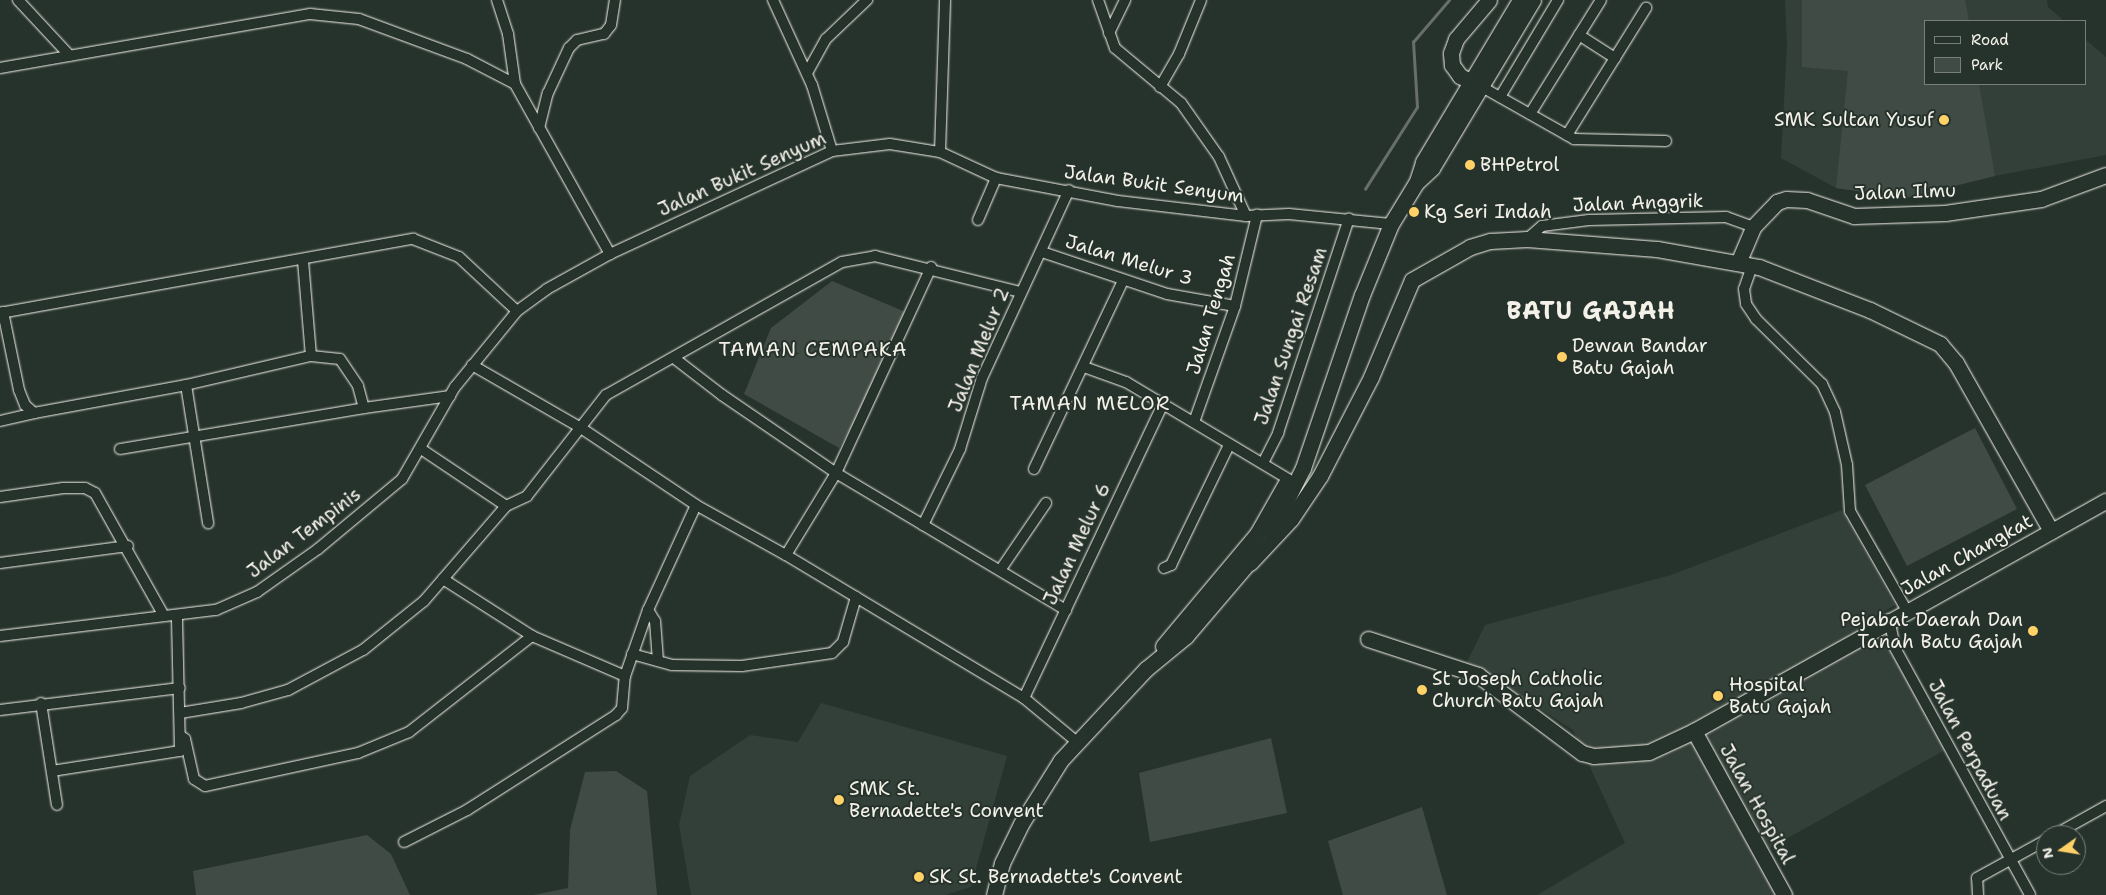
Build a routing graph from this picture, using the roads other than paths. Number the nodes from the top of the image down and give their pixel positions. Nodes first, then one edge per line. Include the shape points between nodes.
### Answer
1 (18, 0) edge
2 (497, 0) edge
3 (616, 0) edge
4 (773, 0) edge
5 (867, 0) edge
6 (945, 0) edge
7 (1098, 0) edge
8 (1125, 0) edge
9 (1201, 0) edge
10 (1489, 0) edge
11 (1520, 0) edge
12 (1533, 0) edge
13 (1558, 0) edge
14 (1601, 0) edge
15 (1646, 8) dead end
16 (1109, 32) junction
17 (1579, 35) junction
18 (70, 56) junction
19 (1615, 58) junction
20 (0, 68) edge
21 (806, 73) junction
22 (515, 84) junction
23 (1477, 84) junction
24 (1160, 87) junction
25 (1500, 97) junction
26 (544, 106) junction
27 (528, 110) junction
28 (1530, 114) junction
29 (538, 128) junction
30 (1567, 135) junction
31 (1666, 141) dead end
32 (832, 151) junction
33 (940, 152) junction
34 (2106, 175) edge
35 (996, 178) junction
36 (1070, 190) junction
37 (1252, 216) junction
38 (1349, 218) junction
39 (978, 220) dead end
40 (1391, 224) junction
41 (1753, 227) junction
42 (1527, 239) junction
43 (1042, 252) junction
44 (610, 254) junction
45 (303, 261) junction
46 (1745, 264) junction
47 (931, 267) junction
48 (1124, 281) junction
49 (1021, 292) junction
50 (1235, 306) junction
51 (517, 311) junction
52 (2, 313) edge
53 (311, 356) junction
54 (674, 358) junction
55 (472, 364) junction
56 (1084, 367) junction
57 (186, 385) junction
58 (450, 396) junction
59 (1163, 404) junction
60 (364, 408) junction
61 (34, 413) junction
62 (0, 421) edge
63 (1194, 422) junction
64 (581, 428) junction
65 (194, 438) junction
66 (1309, 443) junction
67 (1229, 445) junction
68 (421, 448) junction
69 (120, 449) dead end
70 (1263, 463) junction
71 (1034, 470) dead end
72 (836, 473) junction
73 (1288, 480) junction
74 (0, 497) edge
75 (2106, 501) edge
76 (1046, 503) dead end
77 (696, 505) junction
78 (506, 506) junction
79 (1291, 520) junction
80 (208, 523) dead end
81 (923, 525) junction
82 (1272, 530) junction
83 (2052, 531) junction
84 (1257, 534) junction
85 (128, 546) junction
86 (786, 555) junction
87 (0, 563) edge
88 (1250, 563) junction
89 (1164, 568) dead end
90 (1001, 569) junction
91 (443, 579) junction
92 (856, 597) junction
93 (648, 610) junction
94 (1066, 610) junction
95 (1907, 611) junction
96 (177, 615) junction
97 (164, 616) junction
98 (1889, 619) junction
99 (0, 636) edge
100 (532, 636) junction
101 (1368, 639) dead end
102 (632, 654) junction
103 (658, 662) junction
104 (1146, 669) junction
105 (625, 676) junction
106 (180, 688) junction
107 (1027, 702) junction
108 (41, 703) junction
109 (0, 710) edge
110 (180, 713) junction
111 (1694, 731) junction
112 (181, 736) junction
113 (1077, 742) junction
114 (52, 772) junction
115 (57, 805) dead end
116 (2106, 806) edge
117 (2072, 825) edge
118 (404, 842) dead end
119 (2036, 845) edge
120 (2009, 860) junction
121 (994, 895) edge
122 (1784, 895) edge
123 (1978, 895) edge
124 (2030, 895) edge

1 - 18 street
2 - 22 street via 508,34
3 - 26 street via 611,25 604,34 577,40 569,48
4 - 21 street
5 - 21 street via 826,39
6 - 33 street
7 - 16 street
8 - 16 street
9 - 24 street via 1179,54
10 - 23 street via 1456,39 1451,53 1452,66 1460,76
11 - 23 street
12 - 23 street
13 - 25 street
14 - 17 street
15 - 19 street
16 - 24 street via 1115,48
17 - 19 street
17 - 28 street
18 - 20 street
18 - 22 street via 310,14 359,18 417,38
19 - 30 street
21 - 32 street
22 - 27 street
23 - 25 street
23 - 40 street via 1432,168 1416,182
24 - 37 street via 1181,103 1219,156
25 - 28 street
26 - 27 street
26 - 29 street
27 - 29 street
28 - 30 street
29 - 44 street
30 - 31 street via 1593,142
32 - 33 street, Jalan Bukit Senyum via 890,144
32 - 44 street, Jalan Bukit Senyum
33 - 35 street, Jalan Bukit Senyum
34 - 41 street, Jalan Ilmu via 2041,199 1945,213 1854,216 1807,200 1786,199 1777,202
35 - 36 street, Jalan Bukit Senyum
35 - 39 street
36 - 37 street, Jalan Bukit Senyum via 1118,201
36 - 43 street, Jalan Melur 2
37 - 38 street, Jalan Bukit Senyum
37 - 50 street, Jalan Tengah
38 - 40 street, Jalan Bukit Senyum
38 - 70 street, Jalan Sungai Resam via 1278,433
40 - 66 street
41 - 42 street, Jalan Anggrik via 1740,219 1726,217 1589,220 1542,226
41 - 46 street, Jalan Ilmu
42 - 46 street via 1657,249
42 - 79 street via 1470,246 1412,280 1371,377 1320,476
43 - 48 street, Jalan Melur 3
43 - 49 street, Jalan Melur 2
44 - 51 street, Jalan Bukit Senyum via 547,289
45 - 51 street via 414,239 459,257
45 - 52 street
45 - 53 street
46 - 83 street via 1870,310 1940,344 1984,410
46 - 95 street via 1746,304 1756,319 1822,384 1835,412 1847,465 1850,511
47 - 49 street
47 - 54 street via 875,256 842,262
47 - 72 street
48 - 50 street, Jalan Melur 3 via 1167,294
48 - 56 street
49 - 81 street, Jalan Melur 2 via 982,378 960,449
50 - 63 street, Jalan Tengah
51 - 55 street, Jalan Bukit Senyum
52 - 61 street via 19,390 25,405
53 - 57 street
53 - 60 street via 340,358 358,386
54 - 64 street via 606,395
54 - 72 street
55 - 58 street, Jalan Tempinis
55 - 64 street
56 - 59 street via 1126,382
56 - 71 street
57 - 61 street
57 - 65 street
58 - 60 street
58 - 68 street, Jalan Tempinis
59 - 63 street
59 - 94 street, Jalan Melur 6
60 - 65 street
61 - 62 street
63 - 67 street
64 - 77 street
64 - 78 street via 526,496
65 - 69 street
65 - 80 street
66 - 73 street
66 - 82 street via 1302,468
67 - 70 street
67 - 89 street via 1171,565
68 - 78 street
68 - 96 street, Jalan Tempinis via 402,479 295,565 230,607
70 - 73 street
72 - 81 street
72 - 86 street
73 - 84 street
74 - 85 street via 85,488 95,493
75 - 83 street, Jalan Changkat
76 - 90 street
77 - 86 street
77 - 93 street
78 - 91 street
79 - 82 street
79 - 88 street
81 - 90 street
82 - 84 street
82 - 88 street
83 - 95 street, Jalan Changkat
84 - 104 street
85 - 87 street
85 - 97 street
86 - 92 street
88 - 104 street via 1186,636
90 - 94 street
91 - 100 street
91 - 110 street via 424,602 363,650 288,690 241,704
92 - 103 street via 843,642 832,653 742,666
92 - 107 street
93 - 102 street
93 - 103 street via 655,621
94 - 107 street, Jalan Melur 6
95 - 98 street, Jalan Changkat
96 - 97 street, Jalan Tempinis
96 - 106 street
97 - 99 street, Jalan Tempinis
98 - 111 street, Jalan Changkat
98 - 120 street, Jalan Perpaduan via 1895,648
100 - 105 street
100 - 112 street via 409,732 358,753 205,786 194,778 185,738
101 - 111 street, Jalan Changkat via 1478,675 1582,753 1594,756 1650,752
102 - 103 street
102 - 105 street
104 - 113 street
105 - 118 street via 622,708 616,715 467,810
106 - 108 street
106 - 110 street
107 - 113 street
108 - 109 street
108 - 114 street
110 - 112 street
111 - 122 street, Jalan Hospital
112 - 114 street via 182,748 174,754
113 - 121 street via 1021,824 1002,863
114 - 115 street
116 - 117 street
119 - 120 street
120 - 123 street via 1976,878
120 - 124 street, Jalan Perpaduan

